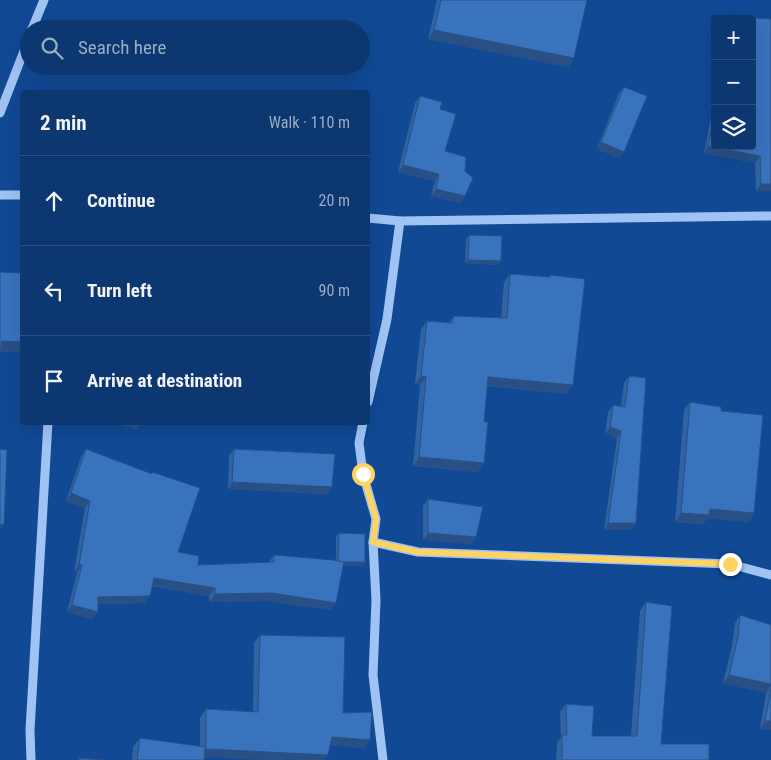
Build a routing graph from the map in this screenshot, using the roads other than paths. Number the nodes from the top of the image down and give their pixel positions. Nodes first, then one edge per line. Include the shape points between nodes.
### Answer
1 (44, 0) edge
2 (36, 20) edge
3 (20, 61) edge
4 (0, 113) edge
5 (0, 195) edge
6 (20, 195) edge
7 (771, 216) edge
8 (370, 218) edge
9 (400, 221) junction
10 (370, 393) edge
11 (48, 425) edge
12 (363, 425) edge
13 (373, 542) junction
14 (771, 575) edge
15 (31, 760) edge
16 (383, 760) edge

1 - 2 street
3 - 4 street
5 - 6 street
7 - 9 street
8 - 9 street
9 - 10 street via 387,319
11 - 15 street via 30,730
12 - 13 street via 359,443 363,474 376,519
13 - 14 street via 418,552 730,564
13 - 16 street via 376,600 372,675

